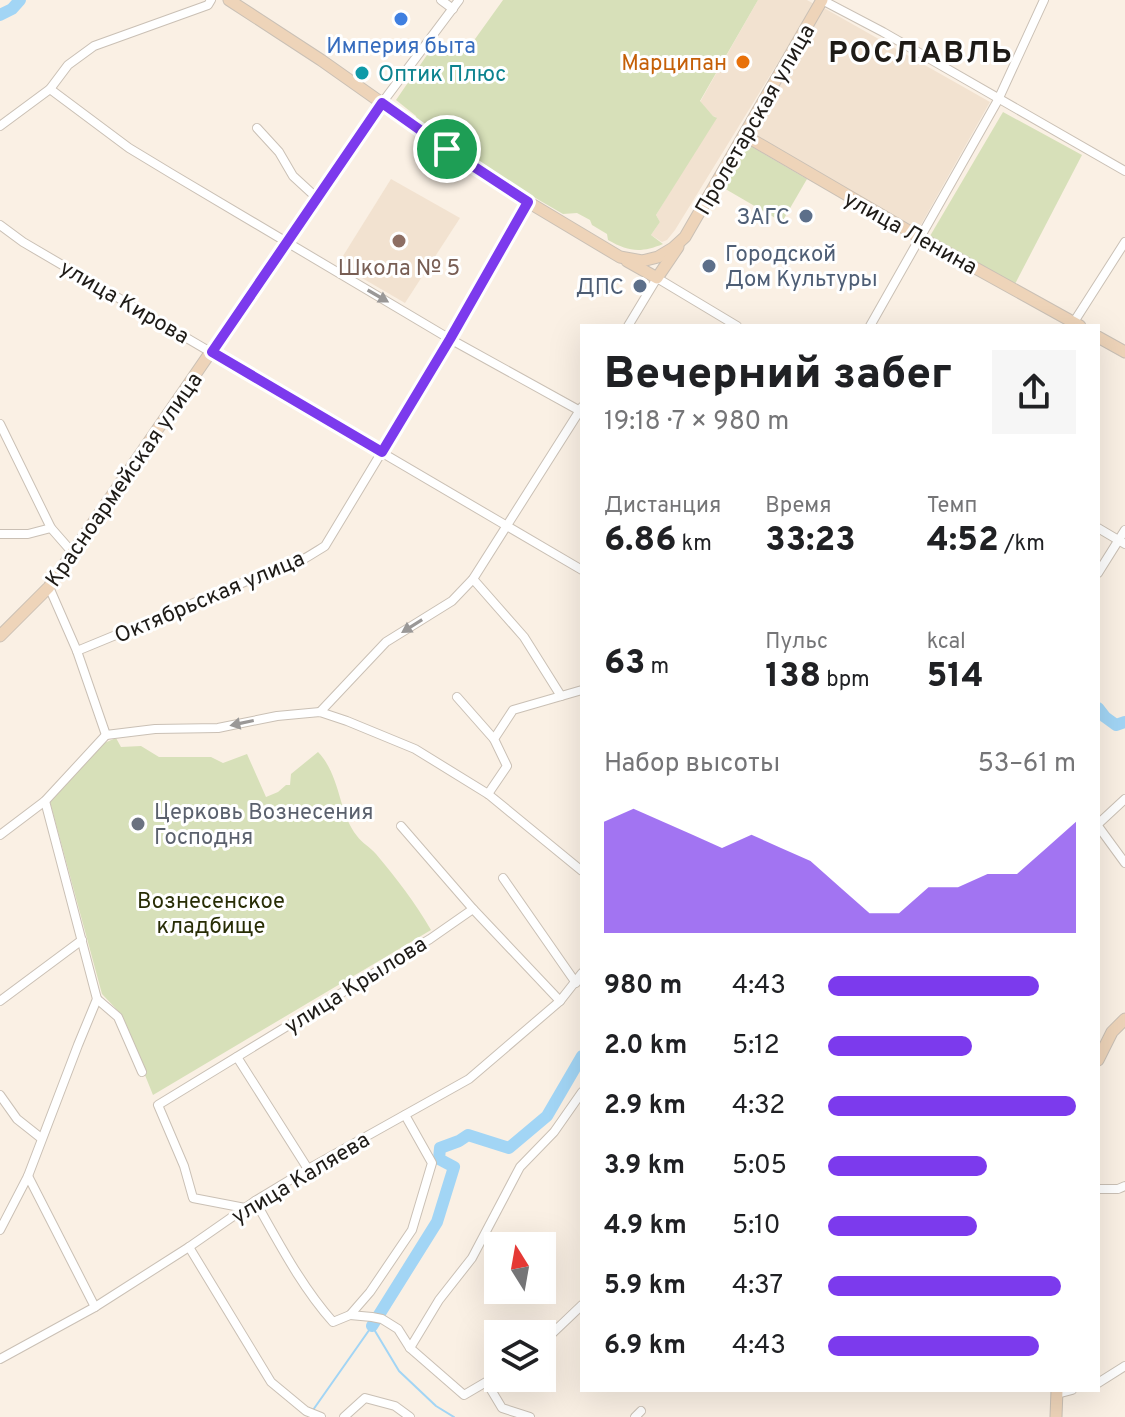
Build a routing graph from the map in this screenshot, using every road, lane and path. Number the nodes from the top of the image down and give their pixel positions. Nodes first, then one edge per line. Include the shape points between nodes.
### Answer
1 (211, 0) edge
2 (229, 0) edge
3 (441, 0) edge
4 (459, 0) edge
5 (822, 0) edge
6 (1044, 0) edge
7 (453, 9) junction
8 (50, 89) junction
9 (998, 100) junction
10 (382, 103) junction
11 (0, 126) edge
12 (257, 128) dead end
13 (744, 135) junction
14 (1125, 171) edge
15 (318, 199) junction
16 (528, 202) junction
17 (0, 225) edge
18 (685, 237) junction
19 (920, 238) junction
20 (286, 242) junction
21 (1125, 242) edge
22 (620, 257) junction
23 (657, 278) junction
24 (629, 324) edge
25 (734, 324) edge
26 (871, 324) edge
27 (1073, 324) edge
28 (1076, 324) edge
29 (1100, 338) edge
30 (450, 339) junction
31 (212, 352) junction
32 (1125, 352) edge
33 (580, 409) edge
34 (580, 412) edge
35 (0, 424) edge
36 (382, 452) junction
37 (508, 526) junction
38 (51, 528) junction
39 (1100, 529) edge
40 (1125, 530) edge
41 (0, 534) edge
42 (1122, 542) edge
43 (72, 552) junction
44 (580, 569) edge
45 (1100, 570) edge
46 (473, 579) junction
47 (49, 587) junction
48 (0, 636) edge
49 (77, 651) junction
50 (580, 691) edge
51 (561, 696) junction
52 (457, 697) dead end
53 (320, 712) junction
54 (106, 735) junction
55 (494, 739) junction
56 (488, 794) junction
57 (1125, 799) edge
58 (45, 801) junction
59 (1100, 823) edge
60 (401, 826) dead end
61 (1100, 828) edge
62 (0, 835) edge
63 (1125, 863) edge
64 (580, 869) edge
65 (503, 878) dead end
66 (473, 909) junction
67 (82, 940) junction
68 (580, 976) edge
69 (576, 983) junction
70 (97, 999) junction
71 (0, 1001) edge
72 (560, 1001) junction
73 (1125, 1019) edge
74 (1100, 1056) edge
75 (237, 1057) junction
76 (142, 1072) dead end
77 (0, 1095) edge
78 (580, 1095) edge
79 (405, 1115) junction
80 (41, 1138) junction
81 (308, 1169) junction
82 (28, 1176) junction
83 (1125, 1186) edge
84 (1100, 1189) edge
85 (255, 1201) junction
86 (215, 1202) junction
87 (245, 1208) junction
88 (223, 1224) junction
89 (0, 1230) edge
90 (189, 1247) junction
91 (95, 1307) junction
92 (580, 1307) edge
93 (350, 1315) junction
94 (556, 1330) edge
95 (410, 1348) junction
96 (0, 1359) edge
97 (1125, 1366) edge
98 (1100, 1382) edge
99 (484, 1385) edge
100 (492, 1392) edge
101 (1057, 1392) edge
102 (319, 1416) edge
103 (344, 1417) edge
104 (410, 1417) edge
105 (530, 1417) edge
106 (1056, 1417) edge

1 - 8 street via 94,46 68,65
2 - 10 main road
3 - 7 street
4 - 7 street, Красноармейская улица
5 - 9 street
5 - 13 main road, Пролетарская улица
6 - 9 street
7 - 10 street, Красноармейская улица
8 - 11 street
8 - 20 street via 129,148
9 - 14 street
9 - 19 street
10 - 15 main road, Красноармейская улица
10 - 16 main road
12 - 15 street
13 - 18 main road, Пролетарская улица
13 - 19 main road, улица Ленина
15 - 20 main road, Красноармейская улица
16 - 22 main road
16 - 30 street, Октябрьская улица
17 - 31 street, улица Кирова
18 - 22 main road, Пролетарская улица via 658,257
18 - 23 main road, Пролетарская улица
19 - 26 street
19 - 27 main road, улица Ленина
20 -> 30 street
20 - 31 main road, Красноармейская улица
21 - 28 street
22 - 23 main road
23 - 24 street, Пролетарская улица
23 - 25 street
29 - 32 main road
30 - 33 street
30 - 36 street, Октябрьская улица
31 - 36 street, улица Кирова
31 - 43 main road, Красноармейская улица
34 - 37 street
35 - 38 street
36 - 37 street, улица Кирова
36 - 49 street, Октябрьская улица via 325,546 274,574
37 - 44 street, улица Кирова
37 - 46 street
38 - 41 street
38 - 43 street
39 - 42 street
40 - 42 street
42 - 45 street
43 - 47 main road, Красноармейская улица
46 - 51 street via 524,637
46 -> 53 street via 452,601 386,642
47 - 48 main road, Красноармейская улица
47 - 49 street
49 - 54 street
50 - 51 street
51 - 55 street via 513,710
52 - 55 street
53 -> 54 street via 218,728
53 - 56 street via 415,749
54 - 58 street
55 - 56 street via 507,766
56 - 64 street
57 - 59 street
58 - 62 street
58 - 67 street
60 - 66 street
61 - 63 street
65 - 69 street
66 - 72 street
66 - 75 street, улица Крылова
67 - 70 street
67 - 71 street
68 - 69 street, улица Каляева
69 - 72 street, улица Каляева
70 - 76 street via 118,1017
70 - 80 street
72 - 79 street, улица Каляева via 469,1079
73 - 74 main road
75 - 81 street
75 - 86 street, улица Крылова via 158,1105 193,1198
77 - 80 street via 17,1119
78 - 95 street via 520,1167 472,1258
79 - 81 street, улица Каляева
79 - 93 street via 432,1163 412,1230
80 - 82 street
81 - 85 street, улица Каляева
82 - 89 street
82 - 91 street
83 - 84 street
85 - 87 street, улица Каляева
85 - 93 street via 320,1307 333,1322
86 - 87 street, улица Крылова
86 - 88 street
87 - 88 street, улица Каляева
88 - 90 street, улица Каляева
90 - 91 street, улица Каляева
90 - 102 street via 271,1382
91 - 96 street, улица Каляева
92 - 94 street
93 - 95 street via 382,1319 398,1329
95 - 99 street via 464,1395
97 - 98 street
100 - 105 street via 502,1408
101 - 106 main road
103 - 104 street via 365,1398 395,1406

